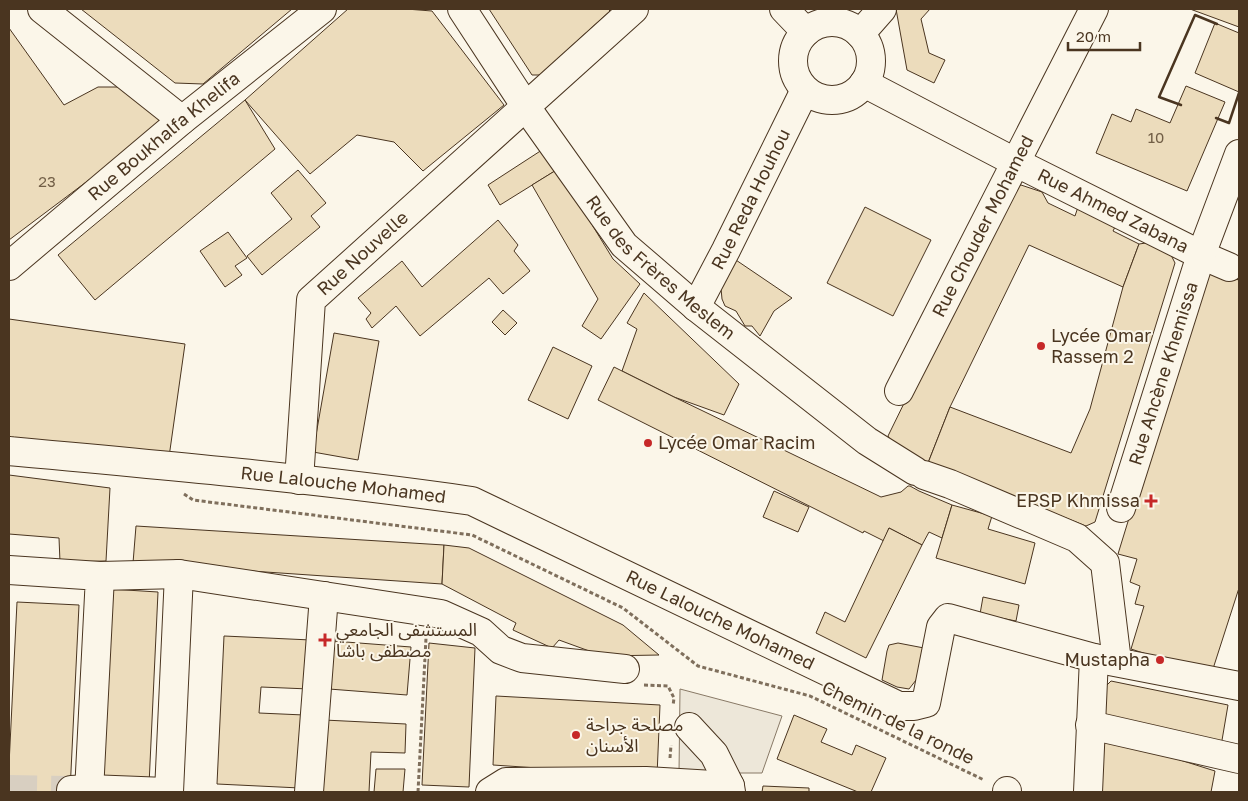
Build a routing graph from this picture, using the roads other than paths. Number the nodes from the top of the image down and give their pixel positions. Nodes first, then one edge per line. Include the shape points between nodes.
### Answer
1 (42, 9) edge
2 (322, 9) edge
3 (462, 9) edge
4 (634, 9) edge
5 (784, 9) edge
6 (882, 9) edge
7 (1094, 9) edge
8 (806, 32) junction
9 (860, 34) junction
10 (864, 83) junction
11 (805, 90) junction
12 (526, 107) junction
13 (182, 120) junction
14 (1239, 154) edge
15 (1015, 162) junction
16 (1201, 255) junction
17 (9, 266) edge
18 (1229, 267) dead end
19 (696, 307) junction
20 (899, 391) dead end
21 (9, 451) edge
22 (299, 480) junction
23 (1122, 508) dead end
24 (9, 570) edge
25 (179, 574) junction
26 (100, 576) junction
27 (324, 596) junction
28 (1105, 660) junction
29 (632, 677) road end
30 (1239, 686) edge
31 (1090, 725) junction
32 (678, 726) road end
33 (1239, 759) edge
34 (731, 789) edge
35 (82, 791) edge
36 (168, 792) edge
37 (309, 792) edge
38 (490, 792) edge
39 (1088, 792) edge

1 - 13 street
2 - 13 street, Rue Boukhalfa Khelifa
3 - 12 street, Rue des Frères Meslem
4 - 12 street, Rue Nouvelle
5 - 8 street
6 - 9 street
7 - 15 street, Rue Chouder Mohamed
8 - 9 street via 827,23 839,23
8 - 11 street via 793,54 797,80
9 - 10 street via 871,58 870,71
10 - 11 street via 855,93 830,101
10 - 15 street, Rue Ahmed Zabana
11 - 19 street, Rue Reda Houhou
12 - 19 street, Rue des Frères Meslem via 624,245
12 - 22 street, Rue Nouvelle via 311,300
13 - 17 street, Rue Boukhalfa Khelifa
14 - 16 street, Rue Ahcène Khemissa
15 - 16 street, Rue Ahmed Zabana
15 - 20 street, Rue Chouder Mohamed
16 - 18 street, Rue Ahmed Zabana
16 - 23 street, Rue Ahcène Khemissa
19 - 28 street, Rue des Frères Meslem via 867,441 920,473 1077,538 1105,563 1113,623
21 - 22 street, Rue Lalouche Mohamed
22 - 28 street, Rue Lalouche Mohamed via 472,501 899,706 926,703 941,628 948,618
24 - 26 street
25 - 26 street
25 - 27 street
25 - 36 street
26 - 35 street
27 - 29 street via 441,614 481,632 501,650 522,658
27 - 37 street
28 - 30 street, Rue Lalouche Mohamed
28 - 31 street, Rue des Frères Meslem
31 - 33 street
31 - 39 street, Rue des Frères Meslem
32 - 34 street via 714,754
34 - 38 street via 646,781 506,782
35 - 36 street

